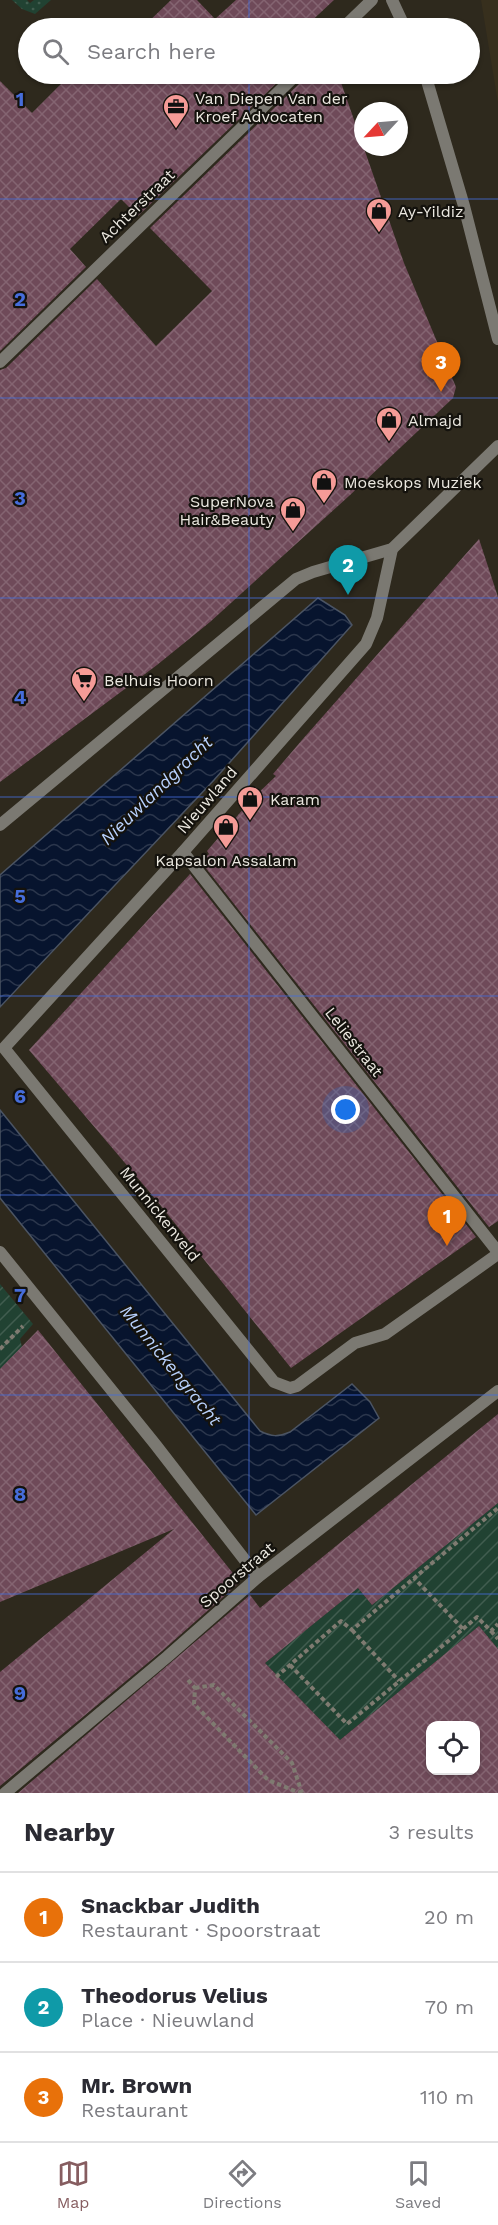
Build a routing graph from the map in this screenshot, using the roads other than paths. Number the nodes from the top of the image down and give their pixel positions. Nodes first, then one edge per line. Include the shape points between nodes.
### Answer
1 (372, 0) edge
2 (393, 0) edge
3 (353, 18) edge
4 (401, 18) edge
5 (287, 84) edge
6 (428, 84) edge
7 (498, 339) edge
8 (0, 362) edge
9 (498, 446) edge
10 (392, 549) junction
11 (0, 825) edge
12 (183, 852) junction
13 (4, 1048) joint
14 (0, 1252) edge
15 (498, 1253) edge
16 (498, 1391) edge
17 (258, 1577) junction
18 (5, 1793) edge

1 - 3 street
2 - 4 street
5 - 8 street, Achterstraat
6 - 7 street
9 - 10 street
10 - 11 street via 296,579
10 - 12 street, Nieuwland via 377,618 366,644
12 - 13 street, Nieuwland
12 - 15 street, Leliestraat
13 - 15 street, Munnickenveld via 274,1382 284,1388 297,1386 356,1343 385,1334
14 - 17 street
16 - 17 street, Spoorstraat
17 - 18 street, Spoorstraat

